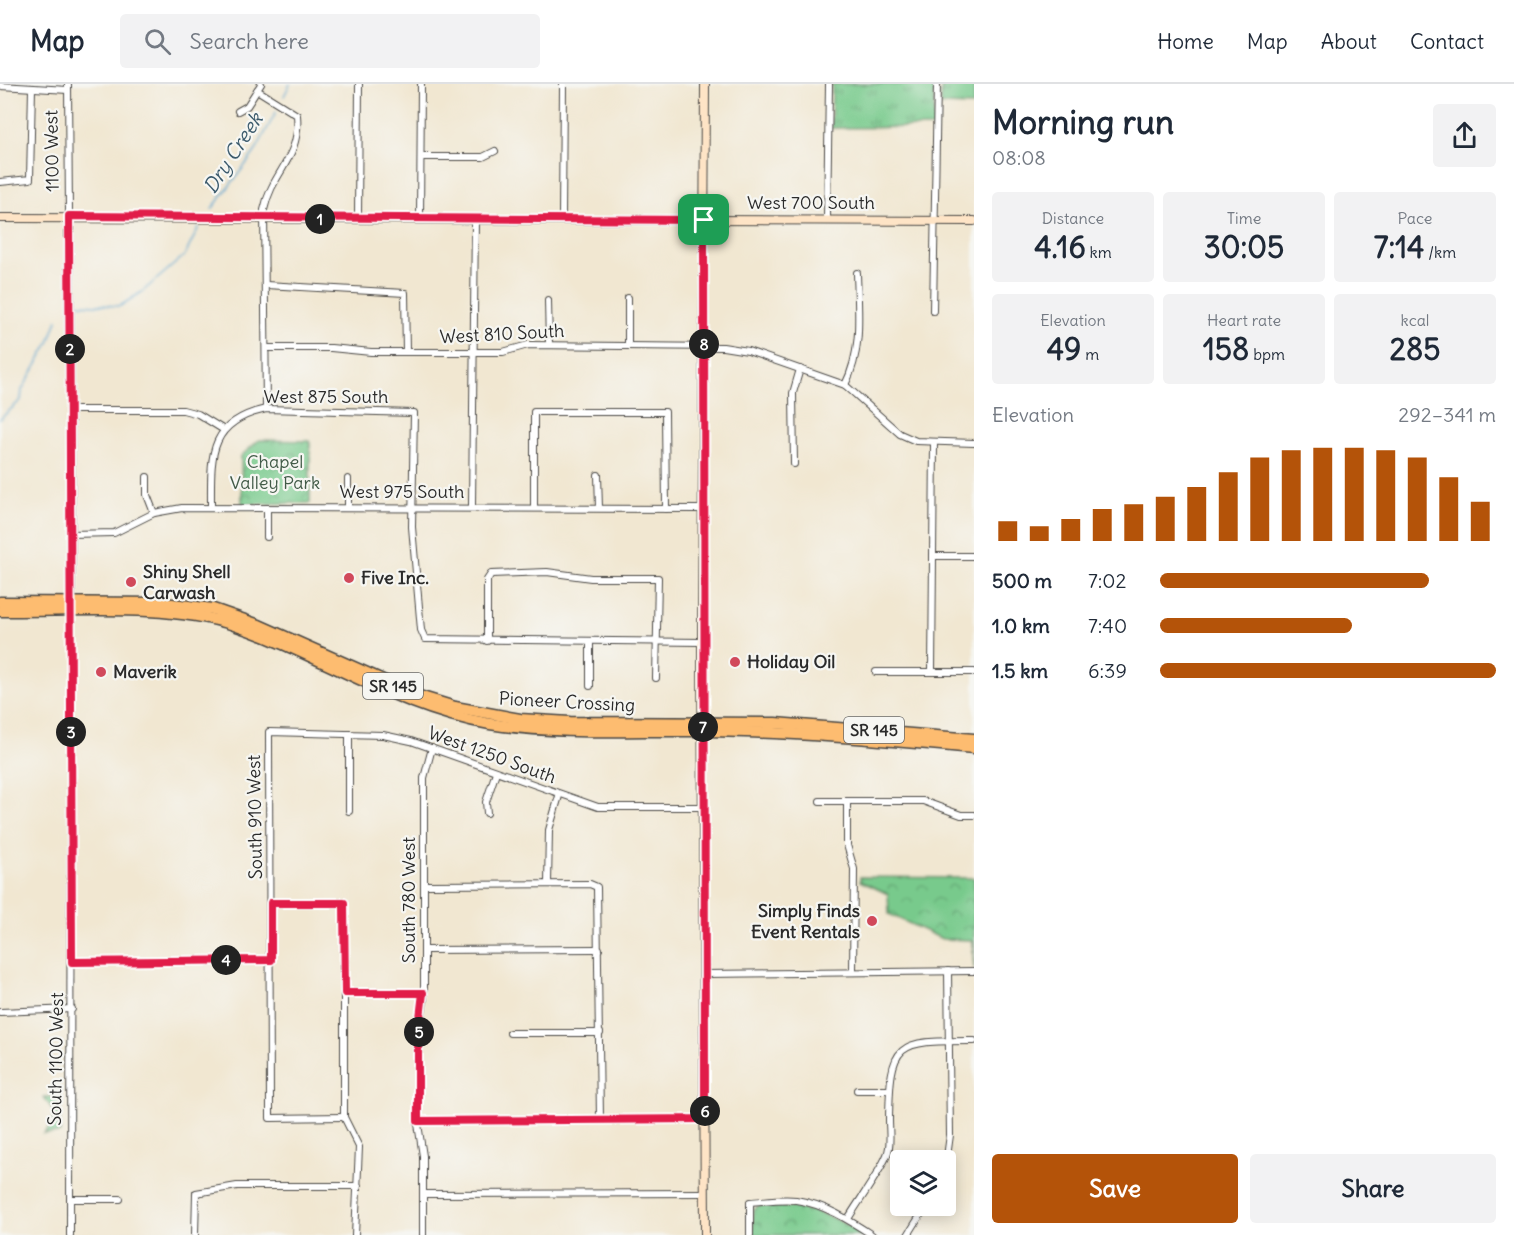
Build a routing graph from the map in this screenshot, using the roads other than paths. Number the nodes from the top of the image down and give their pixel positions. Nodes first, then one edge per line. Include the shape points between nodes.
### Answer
1 (360, 84) edge
2 (421, 84) edge
3 (563, 84) edge
4 (705, 84) edge
5 (829, 84) edge
6 (936, 84) edge
7 (0, 86) edge
8 (68, 87) edge
9 (259, 87) edge
10 (32, 88) junction
11 (238, 111) dead end
12 (495, 151) dead end
13 (421, 158) junction
14 (0, 182) edge
15 (69, 216) junction
16 (0, 218) edge
17 (358, 218) junction
18 (264, 219) junction
19 (420, 219) junction
20 (475, 219) junction
21 (562, 219) junction
22 (827, 219) junction
23 (704, 220) junction
24 (934, 220) junction
25 (974, 221) edge
26 (857, 273) dead end
27 (266, 285) junction
28 (628, 298) dead end
29 (548, 300) dead end
30 (933, 311) dead end
31 (549, 345) junction
32 (628, 345) junction
33 (704, 345) junction
34 (266, 348) junction
35 (406, 352) junction
36 (473, 352) junction
37 (800, 369) junction
38 (845, 385) junction
39 (70, 410) junction
40 (266, 410) junction
41 (224, 430) junction
42 (934, 442) junction
43 (974, 442) edge
44 (794, 464) dead end
45 (598, 475) dead end
46 (147, 477) dead end
47 (348, 479) dead end
48 (472, 506) junction
49 (348, 507) junction
50 (412, 507) junction
51 (534, 507) junction
52 (211, 508) junction
53 (267, 508) junction
54 (599, 508) junction
55 (666, 509) junction
56 (703, 509) junction
57 (154, 513) junction
58 (71, 534) junction
59 (267, 537) dead end
60 (933, 556) junction
61 (974, 556) edge
62 (0, 602) edge
63 (56, 607) junction
64 (71, 607) junction
65 (0, 611) edge
66 (488, 641) junction
67 (590, 642) junction
68 (655, 642) junction
69 (702, 642) junction
70 (876, 672) dead end
71 (932, 672) junction
72 (974, 672) edge
73 (656, 678) dead end
74 (590, 686) dead end
75 (71, 692) joint
76 (703, 726) junction
77 (269, 732) joint
78 (349, 734) junction
79 (974, 739) edge
80 (432, 748) junction
81 (974, 748) edge
82 (496, 772) junction
83 (559, 795) junction
84 (820, 801) dead end
85 (847, 801) junction
86 (704, 807) junction
87 (348, 811) dead end
88 (487, 813) dead end
89 (974, 815) edge
90 (548, 884) junction
91 (424, 885) junction
92 (271, 903) junction
93 (424, 950) junction
94 (599, 950) junction
95 (271, 960) junction
96 (72, 962) junction
97 (974, 971) edge
98 (853, 972) junction
99 (948, 972) junction
100 (705, 974) junction
101 (345, 993) junction
102 (423, 993) junction
103 (72, 1009) junction
104 (0, 1012) edge
105 (510, 1033) dead end
106 (600, 1033) junction
107 (950, 1041) junction
108 (974, 1041) edge
109 (857, 1090) dead end
110 (889, 1090) junction
111 (344, 1117) junction
112 (705, 1119) junction
113 (600, 1120) junction
114 (418, 1121) junction
115 (948, 1150) edge
116 (358, 1186) junction
117 (705, 1193) junction
118 (423, 1194) junction
119 (70, 1199) junction
120 (120, 1199) dead end
121 (920, 1216) edge
122 (848, 1219) junction
123 (70, 1235) edge
124 (195, 1235) edge
125 (355, 1235) edge
126 (423, 1235) edge
127 (705, 1235) edge
128 (750, 1235) edge
129 (872, 1235) edge
130 (908, 1235) edge

1 - 17 street
2 - 13 street
3 - 21 street
4 - 23 street
5 - 22 street
6 - 24 street
7 - 10 street
8 - 10 street
8 - 15 street, 1100 West
9 - 11 street via 247,106
9 - 18 street via 297,115 298,126 298,139 266,202
10 - 14 street via 30,180
12 - 13 street via 483,157
13 - 19 street
15 - 16 street, West 700 South
15 - 18 street, West 700 South
15 - 39 street, 1100 West
17 - 18 street, West 700 South
17 - 19 street, West 700 South
18 - 27 street
19 - 20 street, West 700 South
20 - 21 street, West 700 South
20 - 36 street
21 - 23 street, West 700 South
22 - 23 street, West 700 South
22 - 24 street, West 700 South
23 - 33 street
24 - 25 street, West 700 South
24 - 30 street
26 - 38 street via 859,339
27 - 34 street
27 - 35 street via 405,292
28 - 32 street
29 - 31 street
31 - 32 street, West 810 South
31 - 36 street, West 810 South
32 - 33 street, West 810 South
33 - 37 street, West 810 South via 748,351
33 - 56 street
34 - 35 street, West 810 South
34 - 40 street
35 - 36 street, West 810 South
36 - 48 street
37 - 38 street, West 810 South
37 - 44 street via 794,393
38 - 42 street via 900,434 916,441
39 - 41 street via 183,410
39 - 58 street, 1100 West
40 - 41 street, West 875 South via 247,414
40 - 50 street, West 875 South via 414,413
41 - 52 street via 211,461
42 - 43 street
42 - 60 street
45 - 54 street
46 - 57 street via 147,495
47 - 49 street
48 - 50 street, West 975 South
48 - 51 street, West 975 South
49 - 50 street, West 975 South
49 - 53 street, West 975 South
50 - 66 street via 421,630 425,639
51 - 54 street, West 975 South
51 - 55 street via 534,412 665,412
52 - 53 street, West 975 South
52 - 57 street, West 975 South via 171,508
53 - 59 street
54 - 55 street, West 975 South
55 - 56 street, West 975 South
56 - 69 street
57 - 58 street, West 975 South via 114,533
58 - 64 street, 1100 West
60 - 61 street
60 - 71 street
62 - 63 highway, SR 145
63 - 64 highway, SR 145
63 - 65 highway, SR 145
64 - 75 street, 1100 West
64 - 76 highway, Pioneer Crossing / SR 145 via 211,618 255,633 416,705 488,723 568,731
66 - 67 street
66 - 68 street via 488,575 547,572 591,578 658,578
67 - 68 street
67 - 74 street
68 - 69 street
68 - 73 street
69 - 76 street
70 - 71 street
71 - 72 street
75 - 96 street, South 1100 West
76 - 79 highway, Pioneer Crossing / SR 145 via 809,725
76 - 81 highway, Pioneer Crossing / SR 145
76 - 86 street
77 - 78 street, West 1250 South
77 - 92 street, South 910 West
78 - 80 street, West 1250 South via 383,735
78 - 87 street
80 - 82 street, West 1250 South
80 - 91 street, South 780 West via 424,778
82 - 83 street, West 1250 South
82 - 88 street via 486,802
83 - 86 street, West 1250 South via 617,809
83 - 90 street via 549,830
84 - 85 street
85 - 89 street via 923,801 961,815
85 - 98 street via 847,845 854,869
86 - 100 street
90 - 91 street
90 - 94 street via 597,887
91 - 93 street, South 780 West
92 - 95 street, South 910 West
92 - 101 street via 344,903
93 - 94 street
93 - 102 street, South 780 West
94 - 106 street
95 - 96 street
95 - 111 street, South 910 West via 270,1118
96 - 103 street, South 1100 West
97 - 99 street
98 - 99 street
98 - 100 street
99 - 107 street
100 - 112 street
101 - 102 street
101 - 111 street
102 - 114 street, South 780 West via 418,1034
103 - 104 street
103 - 119 street, South 1100 West
105 - 106 street
106 - 113 street
107 - 108 street
107 - 110 street via 926,1041 900,1051 893,1063
107 - 115 street
109 - 110 street
110 - 122 street via 888,1152
111 - 116 street via 359,1147
112 - 113 street
112 - 117 street
113 - 114 street
114 - 118 street, South 780 West
116 - 124 street via 237,1186 196,1193
116 - 125 street
117 - 118 street
117 - 127 street
118 - 126 street, South 780 West
119 - 120 street
119 - 123 street, South 1100 West
121 - 130 street
122 - 128 street via 796,1200 750,1202
122 - 129 street

